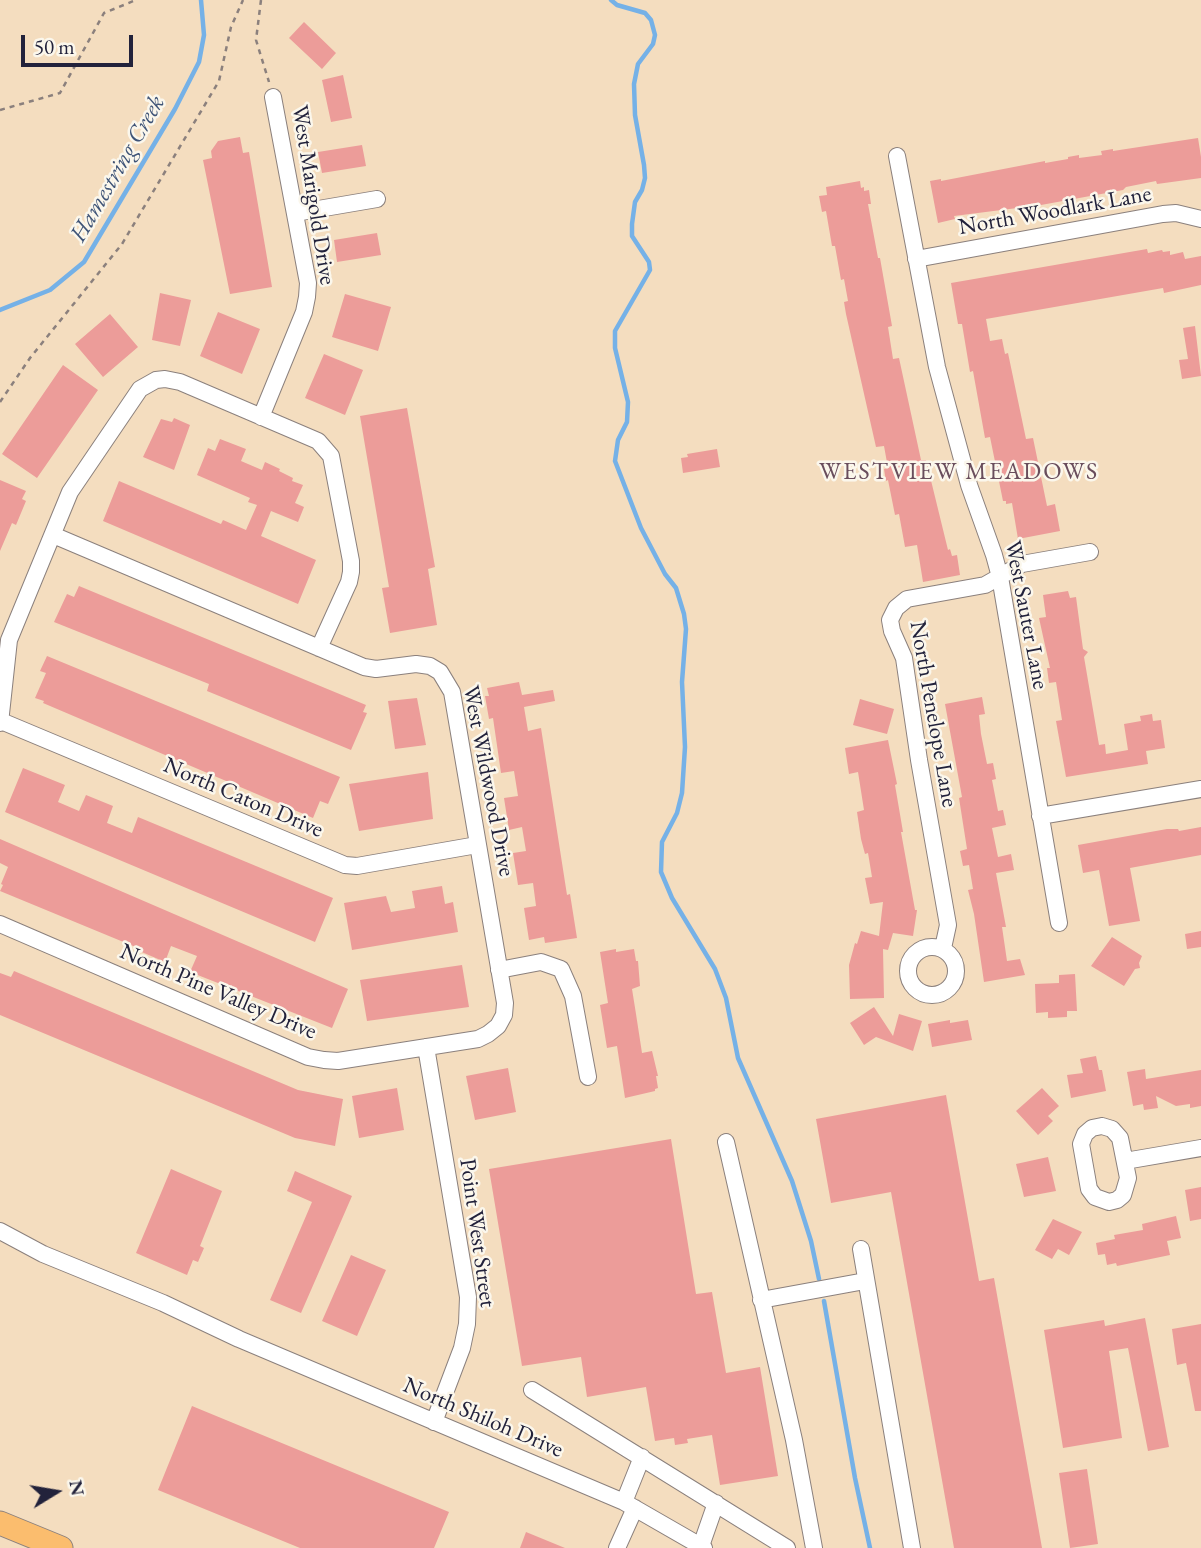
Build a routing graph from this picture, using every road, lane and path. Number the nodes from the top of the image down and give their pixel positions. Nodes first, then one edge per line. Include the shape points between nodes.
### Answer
1 (136, 0) edge
2 (243, 0) edge
3 (261, 0) edge
4 (273, 97) joint
5 (0, 110) edge
6 (897, 156) dead end
7 (377, 199) dead end
8 (295, 213) junction
9 (1201, 219) edge
10 (916, 259) junction
11 (0, 402) edge
12 (261, 417) junction
13 (53, 535) junction
14 (1090, 552) dead end
15 (1000, 577) junction
16 (319, 649) junction
17 (0, 722) edge
18 (1201, 789) edge
19 (1040, 816) junction
20 (477, 845) junction
21 (1059, 923) dead end
22 (0, 924) edge
23 (943, 948) dead end
24 (499, 970) junction
25 (426, 1047) junction
26 (588, 1077) dead end
27 (726, 1142) dead end
28 (1201, 1149) edge
29 (1125, 1161) junction
30 (0, 1231) edge
31 (861, 1249) dead end
32 (865, 1281) junction
33 (761, 1300) junction
34 (532, 1391) dead end
35 (434, 1422) junction
36 (642, 1457) junction
37 (716, 1503) junction
38 (630, 1505) junction
39 (0, 1523) edge
40 (703, 1547) edge
41 (61, 1548) edge
42 (617, 1548) edge
43 (787, 1548) edge
44 (814, 1548) edge
45 (912, 1548) edge

1 - 5 path via 104,13 60,93
2 - 11 path via 231,27 219,81 122,244
3 - 4 path via 256,40
4 - 8 street, West Marigold Drive
6 - 10 street, West Sauter Lane
7 - 8 street
8 - 12 street, West Marigold Drive via 307,298
9 - 10 street, North Woodlark Lane via 1163,214
10 - 15 street, West Sauter Lane via 937,367
12 - 13 street via 180,382 156,380 140,389 70,492
12 - 16 street via 318,441 334,465 351,572
13 - 16 street, West Wildwood Drive
13 - 17 street via 9,640
14 - 15 street, North Penelope Lane via 1022,564
15 - 19 street, West Sauter Lane
15 - 23 street, North Penelope Lane via 985,585 907,599 895,608 890,620 904,658 948,925
16 - 20 street, West Wildwood Drive via 364,667 416,664 440,672 452,692
17 - 20 street, North Caton Drive via 345,865
18 - 19 street
19 - 21 street, West Sauter Lane
20 - 24 street, West Wildwood Drive
22 - 25 street, North Pine Valley Drive via 308,1057 338,1061
24 - 25 street, West Wildwood Drive via 505,1003 498,1026 478,1039
24 - 26 street via 541,962 561,969 573,996
25 - 35 street, Point West Street via 468,1297 462,1348
27 - 33 street
28 - 29 street
29 - 29 street via 1120,1138 1112,1129 1102,1126 1085,1134 1081,1144 1088,1189 1095,1197 1109,1202 1123,1195 1128,1178
30 - 35 street, North Shiloh Drive via 43,1254
31 - 32 street
32 - 33 street
32 - 45 street
33 - 44 street
34 - 36 street
35 - 38 street, North Shiloh Drive
36 - 37 street
36 - 38 street
37 - 40 street
37 - 43 street
38 - 40 street, North Shiloh Drive
38 - 42 street
39 - 41 highway

